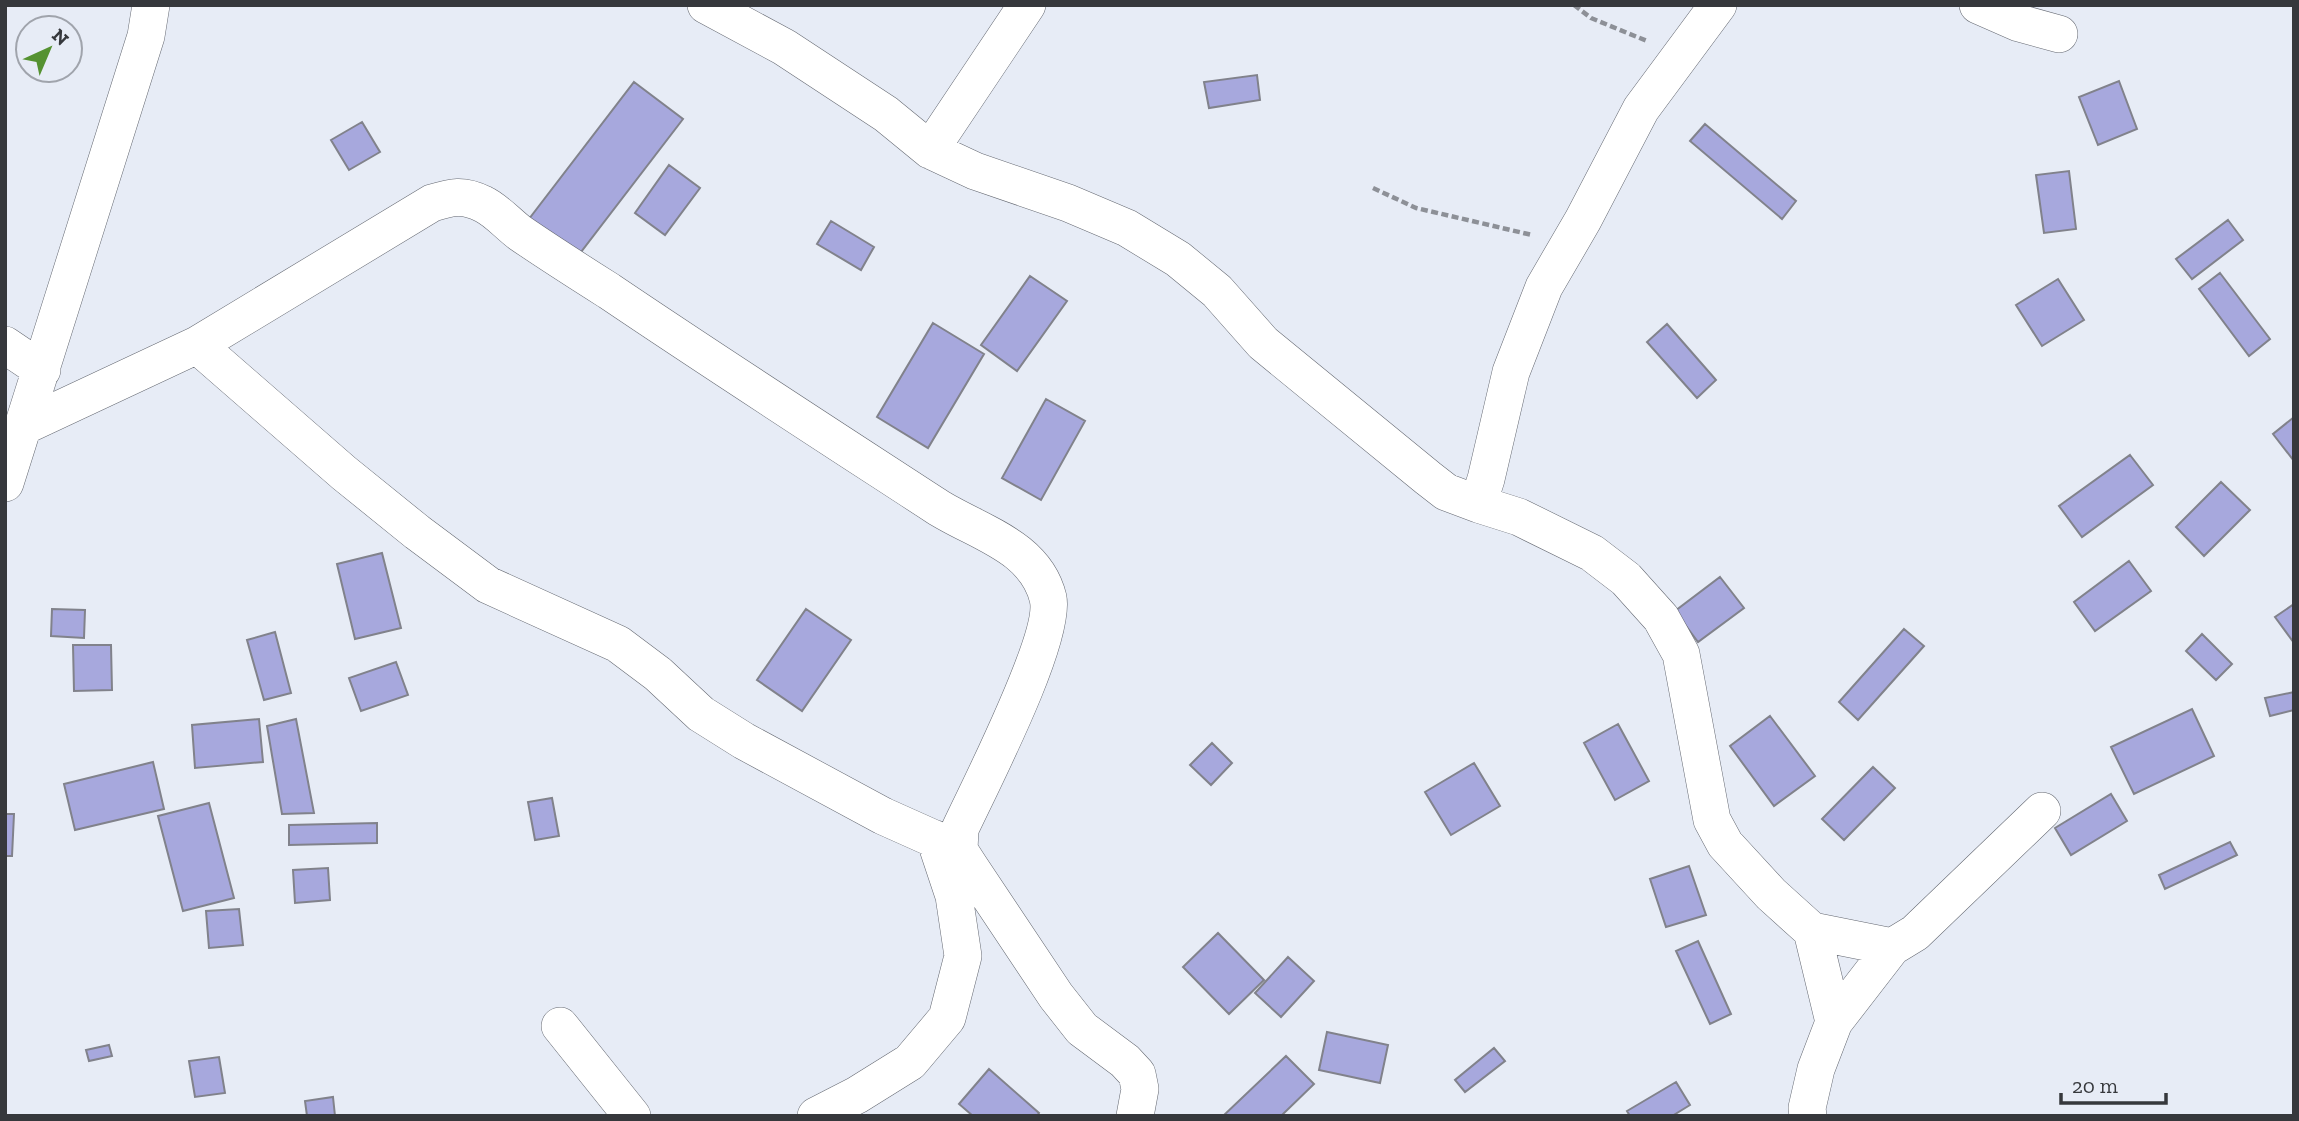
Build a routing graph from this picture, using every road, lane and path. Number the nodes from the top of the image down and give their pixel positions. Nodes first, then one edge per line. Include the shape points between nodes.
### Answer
1 (151, 5) edge
2 (706, 5) edge
3 (1027, 5) edge
4 (1574, 5) edge
5 (1718, 5) edge
6 (1978, 5) edge
7 (2059, 34) dead end
8 (1679, 58) junction
9 (930, 149) junction
10 (1373, 188) dead end
11 (1583, 220) junction
12 (5, 345) edge
13 (197, 345) junction
14 (42, 370) junction
15 (24, 426) junction
16 (5, 483) edge
17 (1478, 504) junction
18 (2042, 811) dead end
19 (947, 844) junction
20 (1812, 932) junction
21 (1892, 947) junction
22 (1834, 1022) junction
23 (560, 1026) dead end
24 (632, 1116) edge
25 (817, 1116) edge
26 (1135, 1116) edge
27 (1808, 1116) edge

1 - 14 street via 146,36
2 - 9 street via 784,47
3 - 9 street
4 - 8 path via 1591,18
5 - 8 street
6 - 7 street
8 - 11 street via 1641,109
9 - 17 street via 975,171 1127,228 1178,260 1217,292 1263,342 1428,478 1446,492
10 - 11 path via 1416,208 1535,236
11 - 17 street via 1544,287 1511,373
12 - 14 street
13 - 15 street
13 - 19 street via 344,473 488,585 618,644 702,714 744,741 883,816
13 - 19 street via 404,218 458,196 484,204 743,381 944,511 996,538 1023,556 1039,577 1048,599 1046,628 1019,701 960,829
14 - 15 street
15 - 16 street
17 - 20 street via 1519,517 1592,553 1626,579 1661,618 1681,654 1712,820 1725,844
18 - 21 street via 1915,933
19 - 25 street via 963,956 947,1018 910,1062
19 - 26 street via 1082,1029 1137,1074 1140,1088
20 - 21 street
20 - 22 street
21 - 22 street
22 - 27 street via 1816,1069
23 - 24 street

